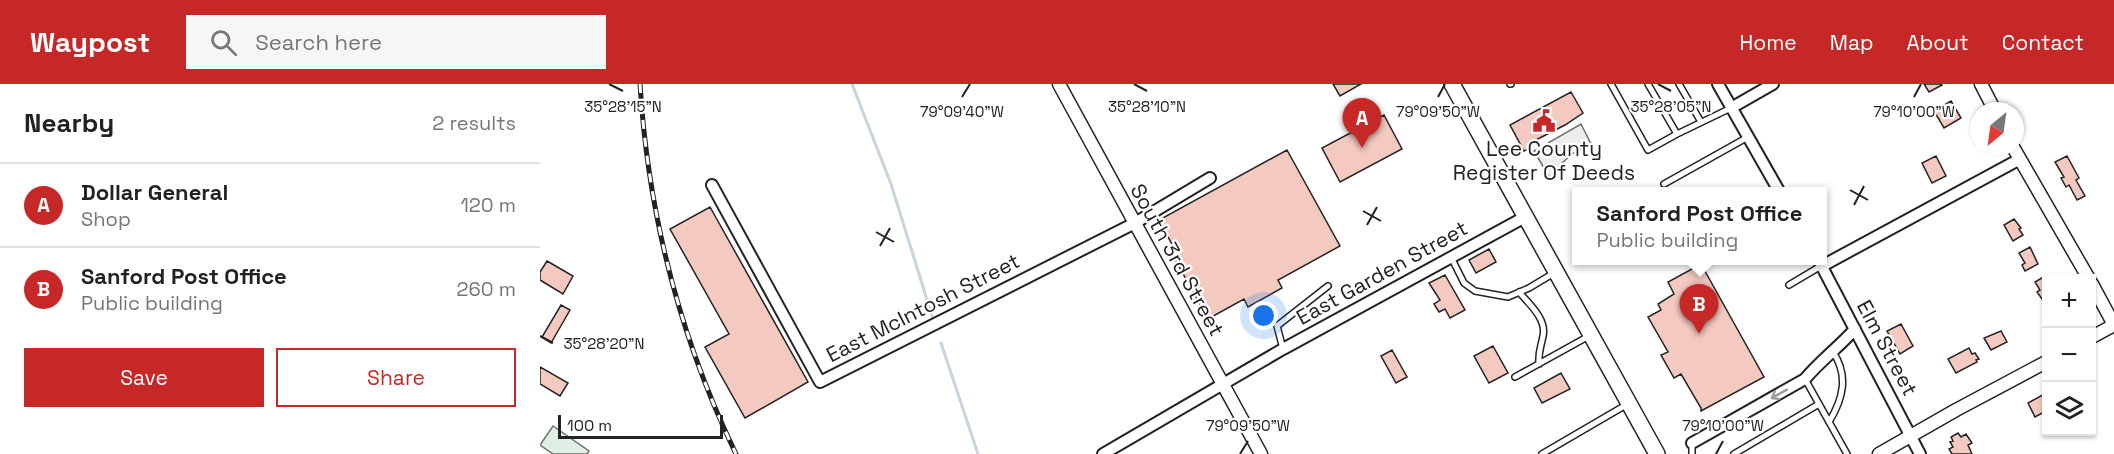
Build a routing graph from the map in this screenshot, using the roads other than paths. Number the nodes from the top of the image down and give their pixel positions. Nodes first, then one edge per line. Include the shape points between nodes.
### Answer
1 (1059, 84) edge
2 (1452, 84) edge
3 (1611, 84) edge
4 (1648, 84) edge
5 (1679, 84) edge
6 (1718, 84) edge
7 (1773, 84) edge
8 (1981, 84) edge
9 (1990, 102) edge
10 (1731, 108) junction
11 (1701, 122) junction
12 (1677, 134) junction
13 (1748, 137) junction
14 (2018, 156) edge
15 (2020, 159) junction
16 (1210, 178) dead end
17 (1664, 184) dead end
18 (712, 185) dead end
19 (1776, 187) edge
20 (1525, 217) junction
21 (1135, 222) junction
22 (1451, 257) junction
23 (1827, 259) edge
24 (1817, 265) edge
25 (1821, 265) edge
26 (1556, 273) junction
27 (2086, 274) edge
28 (1789, 285) dead end
29 (1328, 286) dead end
30 (1519, 292) junction
31 (2096, 293) edge
32 (2114, 325) edge
33 (1855, 329) junction
34 (2096, 334) edge
35 (1590, 335) junction
36 (1283, 349) junction
37 (1833, 352) junction
38 (1539, 364) junction
39 (2042, 364) edge
40 (1515, 377) dead end
41 (1805, 379) junction
42 (1223, 384) junction
43 (1628, 404) junction
44 (1819, 405) junction
45 (1829, 422) junction
46 (1911, 437) junction
47 (1692, 448) edge
48 (1103, 454) edge
49 (1261, 454) edge
50 (1542, 454) edge
51 (1657, 454) edge
52 (1734, 454) edge
53 (1847, 454) edge
54 (1879, 454) edge
55 (1920, 454) edge

1 - 21 street, South 3rd Street
2 - 20 main road
3 - 12 lane via 1648,150
4 - 12 lane
5 - 11 lane
6 - 10 street
7 - 10 street
8 - 9 street
10 - 11 lane
10 - 13 street
11 - 12 lane
13 - 17 lane
13 - 19 street
14 - 15 street
15 - 23 street
15 - 27 street
16 - 21 street, East McIntosh Street
18 - 21 street, East McIntosh Street via 820,382
20 - 22 street, East Garden Street
20 - 26 main road
21 - 42 street, South 3rd Street
22 - 30 lane via 1464,283 1475,291 1508,297
22 - 36 street, East Garden Street
24 - 28 lane
25 - 33 street, Elm Street
26 - 30 lane
26 - 35 main road
29 - 36 lane via 1277,326
30 - 38 lane via 1544,327
31 - 32 street
32 - 34 street
33 - 37 street
33 - 46 street, Elm Street
35 - 38 lane
35 - 43 main road
36 - 42 street, East Garden Street
37 - 41 street
37 - 45 lane via 1841,366 1843,388
38 - 40 lane
39 - 46 street
41 - 44 lane
41 -> 47 street
42 - 48 street, East Garden Street
42 - 49 street, South 3rd Street
43 - 50 lane
43 - 51 main road
44 - 45 lane
44 - 52 lane
45 - 53 lane
46 - 54 street
46 - 55 street, Elm Street

